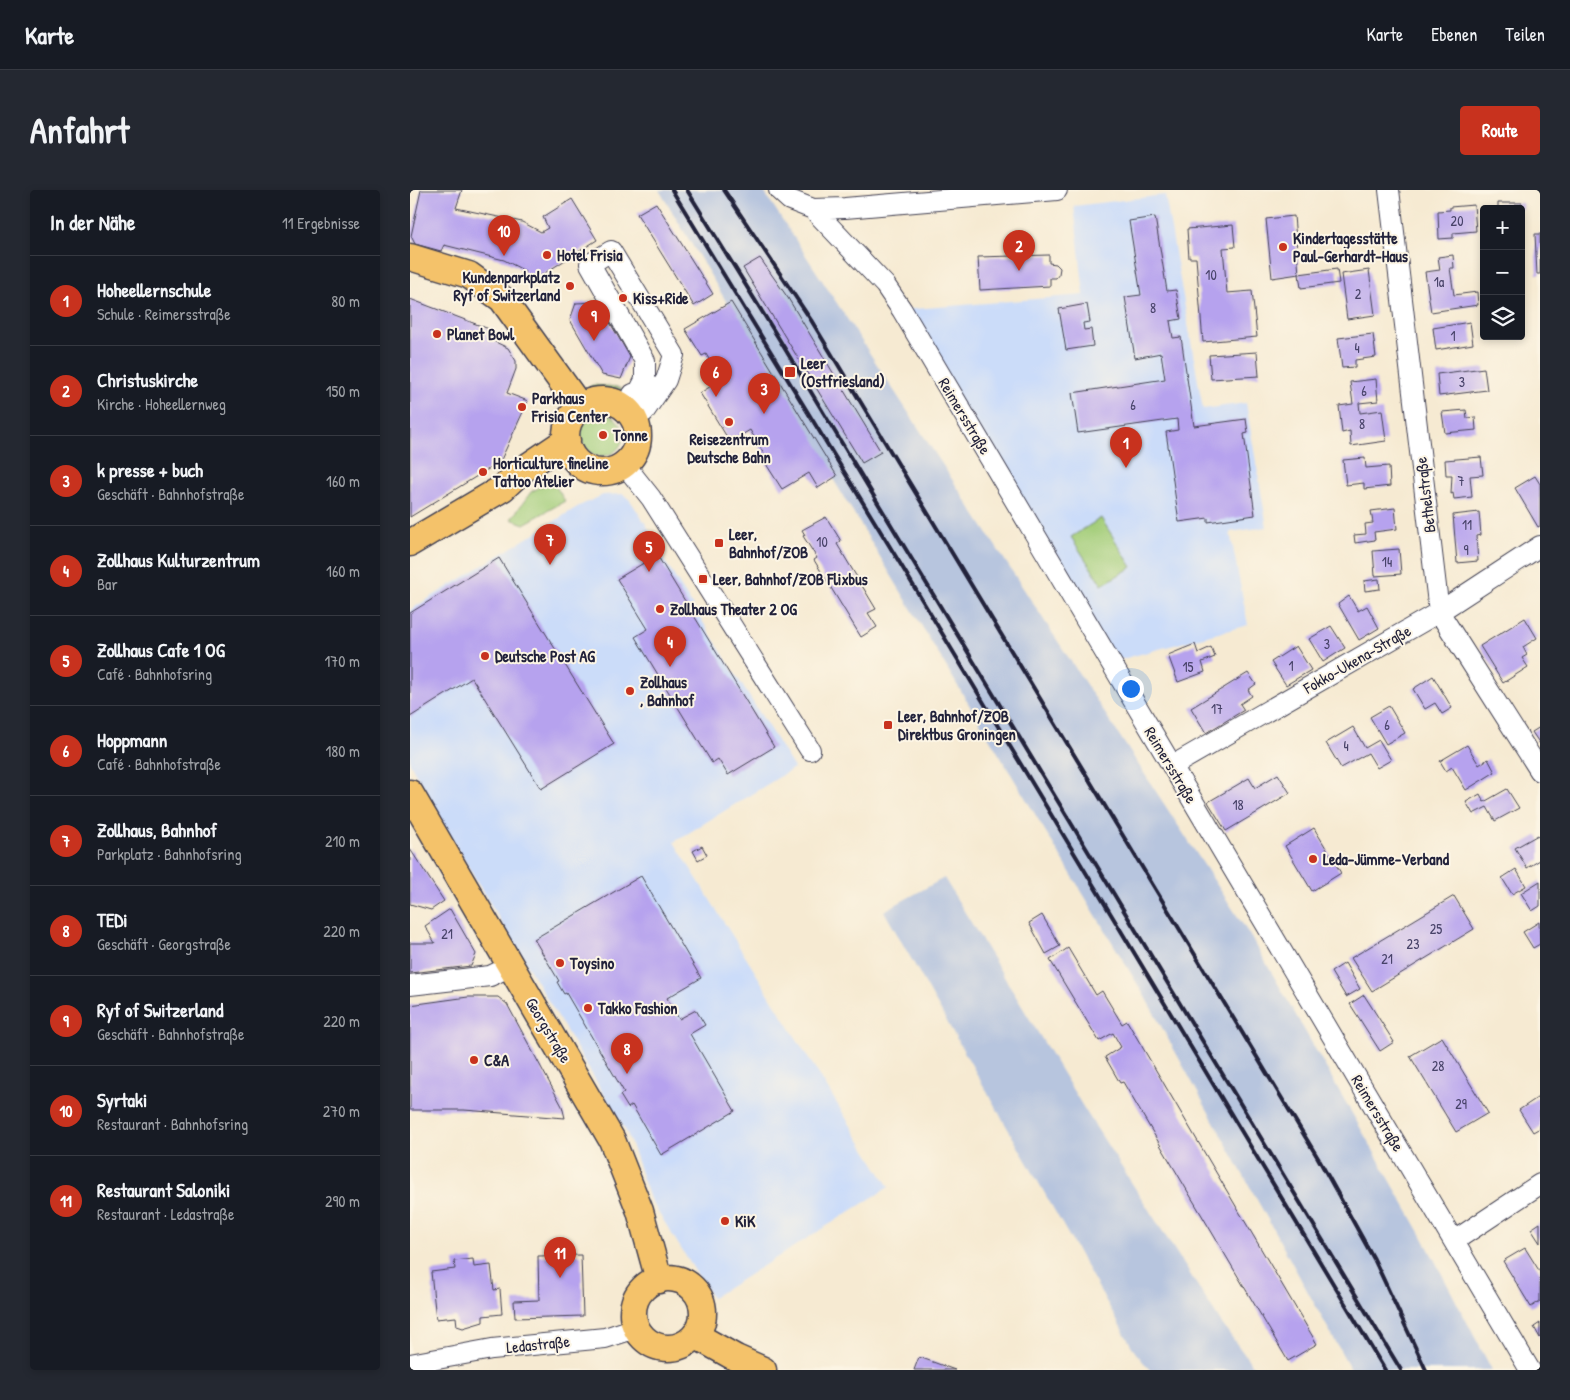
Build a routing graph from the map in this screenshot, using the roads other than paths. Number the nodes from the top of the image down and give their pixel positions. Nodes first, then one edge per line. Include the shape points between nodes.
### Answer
1 (779, 190) edge
2 (1057, 190) edge
3 (1389, 190) edge
4 (813, 209) junction
5 (410, 257) edge
6 (633, 394) dead end
7 (580, 407) junction
8 (644, 412) dead end
9 (567, 440) junction
10 (579, 463) junction
11 (624, 464) junction
12 (503, 488) junction
13 (410, 543) edge
14 (1540, 546) edge
15 (1439, 612) junction
16 (810, 750) dead end
17 (1172, 766) junction
18 (1540, 771) edge
19 (410, 793) edge
20 (511, 966) junction
21 (410, 985) edge
22 (1540, 1184) edge
23 (1454, 1242) junction
24 (659, 1280) junction
25 (636, 1328) junction
26 (695, 1335) junction
27 (410, 1364) edge
28 (763, 1370) edge
29 (1530, 1370) edge

1 - 4 street, Reimersstraße via 790,200
2 - 4 street
3 - 15 street, Bethelstraße
4 - 17 street, Reimersstraße via 885,285 902,310
5 - 7 main road via 469,275 502,299
6 - 8 street via 639,392 645,380 646,361 590,264 611,251 674,355 666,380
7 - 9 main road via 570,419
7 - 11 main road via 588,402 606,400 622,405 632,416 638,439 632,455
9 - 10 main road via 569,450
9 - 12 main road via 521,471
10 - 11 main road via 604,472
10 - 12 main road via 524,484
11 - 16 street via 651,498
12 - 13 main road
14 - 15 street, Fokko-Ukena-Straße
15 - 17 street, Fokko-Ukena-Straße
15 - 18 street, Bethelstraße
17 - 23 street, Reimersstraße
19 - 20 main road, Georgstraße
20 - 21 street via 490,976
20 - 24 main road, Georgstraße via 612,1140 640,1211
22 - 23 street
23 - 29 street, Reimersstraße
24 - 25 main road via 648,1285 636,1299 633,1316
24 - 26 main road via 679,1280 695,1291 703,1316
25 - 26 main road via 648,1342 665,1348 682,1345
25 - 27 street, Ledastraße via 605,1338 492,1349
26 - 28 main road

